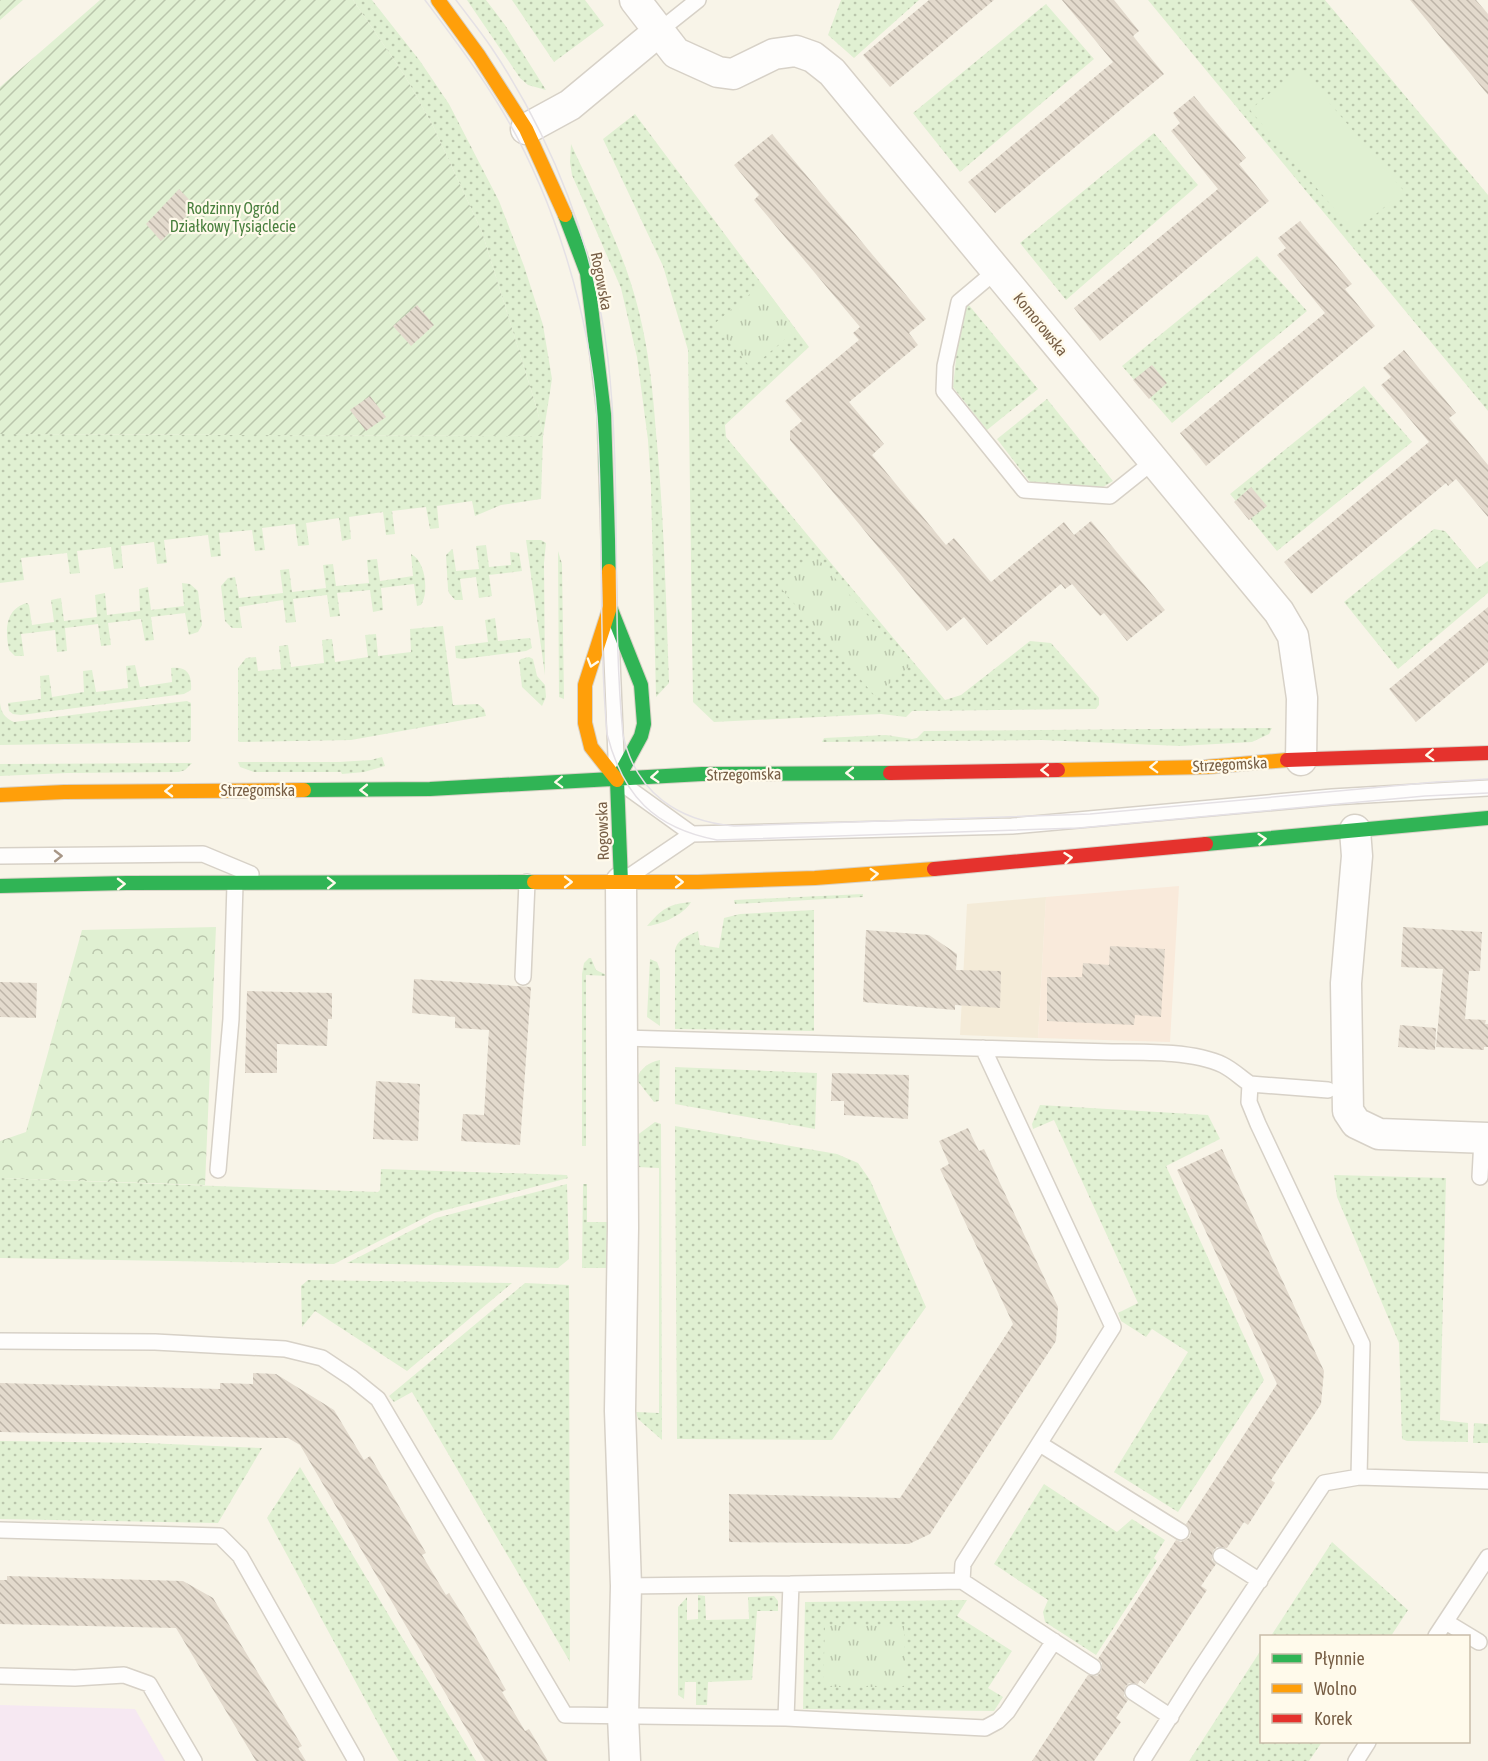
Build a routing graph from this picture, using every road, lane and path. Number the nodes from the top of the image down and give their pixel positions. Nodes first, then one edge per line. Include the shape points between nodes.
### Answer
1 (438, 0) edge
2 (635, 0) edge
3 (698, 0) edge
4 (659, 31) junction
5 (526, 129) junction
6 (997, 270) junction
7 (1155, 460) junction
8 (610, 607) junction
9 (1488, 753) edge
10 (1301, 760) junction
11 (617, 780) junction
12 (1488, 788) edge
13 (0, 795) edge
14 (1488, 818) edge
15 (1356, 830) junction
16 (692, 834) junction
17 (0, 856) edge
18 (528, 882) junction
19 (621, 882) junction
20 (235, 884) junction
21 (273, 884) junction
22 (0, 886) edge
23 (523, 976) dead end
24 (623, 1038) junction
25 (983, 1048) junction
26 (1250, 1084) junction
27 (1328, 1090) dead end
28 (1485, 1138) edge
29 (218, 1170) dead end
30 (1480, 1177) dead end
31 (0, 1341) edge
32 (1040, 1444) junction
33 (1359, 1477) junction
34 (1488, 1481) edge
35 (0, 1530) edge
36 (1181, 1532) dead end
37 (1221, 1556) dead end
38 (1488, 1557) edge
39 (962, 1581) junction
40 (1260, 1581) junction
41 (791, 1584) junction
42 (626, 1586) junction
43 (1446, 1622) junction
44 (1437, 1635) edge
45 (1467, 1635) edge
46 (1470, 1637) edge
47 (1054, 1641) junction
48 (1479, 1642) dead end
49 (1093, 1666) dead end
50 (0, 1676) edge
51 (1133, 1692) dead end
52 (623, 1716) junction
53 (1171, 1717) junction
54 (786, 1718) junction
55 (1367, 1743) edge
56 (194, 1761) edge
57 (356, 1761) edge
58 (625, 1761) edge
59 (1142, 1761) edge
60 (1356, 1761) edge

1 - 5 main road, Rogowska
2 - 4 street, Komorowska
3 - 4 lane
4 - 5 street via 570,105
4 - 6 street, Komorowska via 676,53 718,72 733,74 784,51 813,57 832,72
5 - 8 main road, Rogowska via 572,228 586,273 604,414
6 - 7 street, Komorowska
6 - 7 lane via 959,302 945,366 944,391 1024,490 1110,496
7 - 10 street, Komorowska via 1279,612 1293,636 1302,698
8 - 11 lane
8 - 11 main road, Rogowska via 641,686 644,724
8 -> 11 main road, Rogowska via 585,686 585,723 591,747
9 -> 10 main road, Strzegomska
10 -> 11 main road, Strzegomska via 1206,767 702,774
11 -> 13 main road, Strzegomska via 430,789
11 - 16 lane
11 - 19 main road, Rogowska
12 - 16 lane via 1332,797 1012,826
14 - 15 main road
19 -> 15 main road via 815,878
15 - 28 street via 1346,983 1348,1111 1356,1123 1379,1134
16 - 19 lane
17 -> 21 lane via 202,854
18 -> 19 main road
21 -> 18 main road
18 - 23 lane
19 - 24 street
20 - 21 main road
22 -> 20 main road
20 - 29 lane via 231,1019
24 - 25 lane
24 - 42 street via 620,1411
25 - 26 lane via 1149,1052 1203,1058 1224,1065
25 - 32 lane via 1113,1327
26 - 27 lane
26 - 33 lane via 1249,1102 1258,1124 1362,1344
28 - 30 lane
31 - 52 lane via 285,1348 322,1358 378,1399 565,1714
32 - 36 lane
32 - 39 lane via 963,1564
33 - 34 lane
33 - 40 lane via 1324,1483
35 - 57 lane via 220,1536 240,1556
37 - 40 lane
38 - 43 lane
39 - 41 lane
39 - 47 lane
40 - 53 lane
41 - 42 lane
41 - 54 lane
42 - 52 street
43 - 44 lane
43 - 45 lane
46 - 48 lane
47 - 49 lane
47 - 54 lane via 1007,1712 985,1728
50 - 56 lane via 124,1675 149,1684
51 - 53 lane
52 - 54 lane
52 - 58 street
53 - 59 lane
55 - 60 lane

